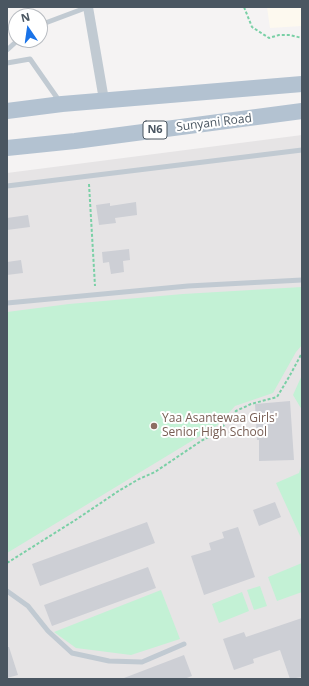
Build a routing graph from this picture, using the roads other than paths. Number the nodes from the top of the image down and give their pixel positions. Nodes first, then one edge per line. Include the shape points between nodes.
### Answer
1 (88, 7) edge
2 (48, 22) edge
3 (7, 63) edge
4 (302, 84) edge
5 (104, 100) junction
6 (62, 104) junction
7 (7, 111) edge
8 (302, 111) edge
9 (7, 148) edge
10 (302, 150) edge
11 (7, 186) edge
12 (302, 280) edge
13 (7, 304) edge
14 (7, 591) edge
15 (184, 644) dead end

1 - 2 lane
1 - 5 street
3 - 6 lane via 30,60
4 - 5 main road
5 - 6 main road
6 - 7 main road
8 - 9 main road, Sunyani Road / N6
10 - 11 lane
12 - 13 lane via 188,286
14 - 15 lane via 28,606 48,631 72,653 109,661 142,662

